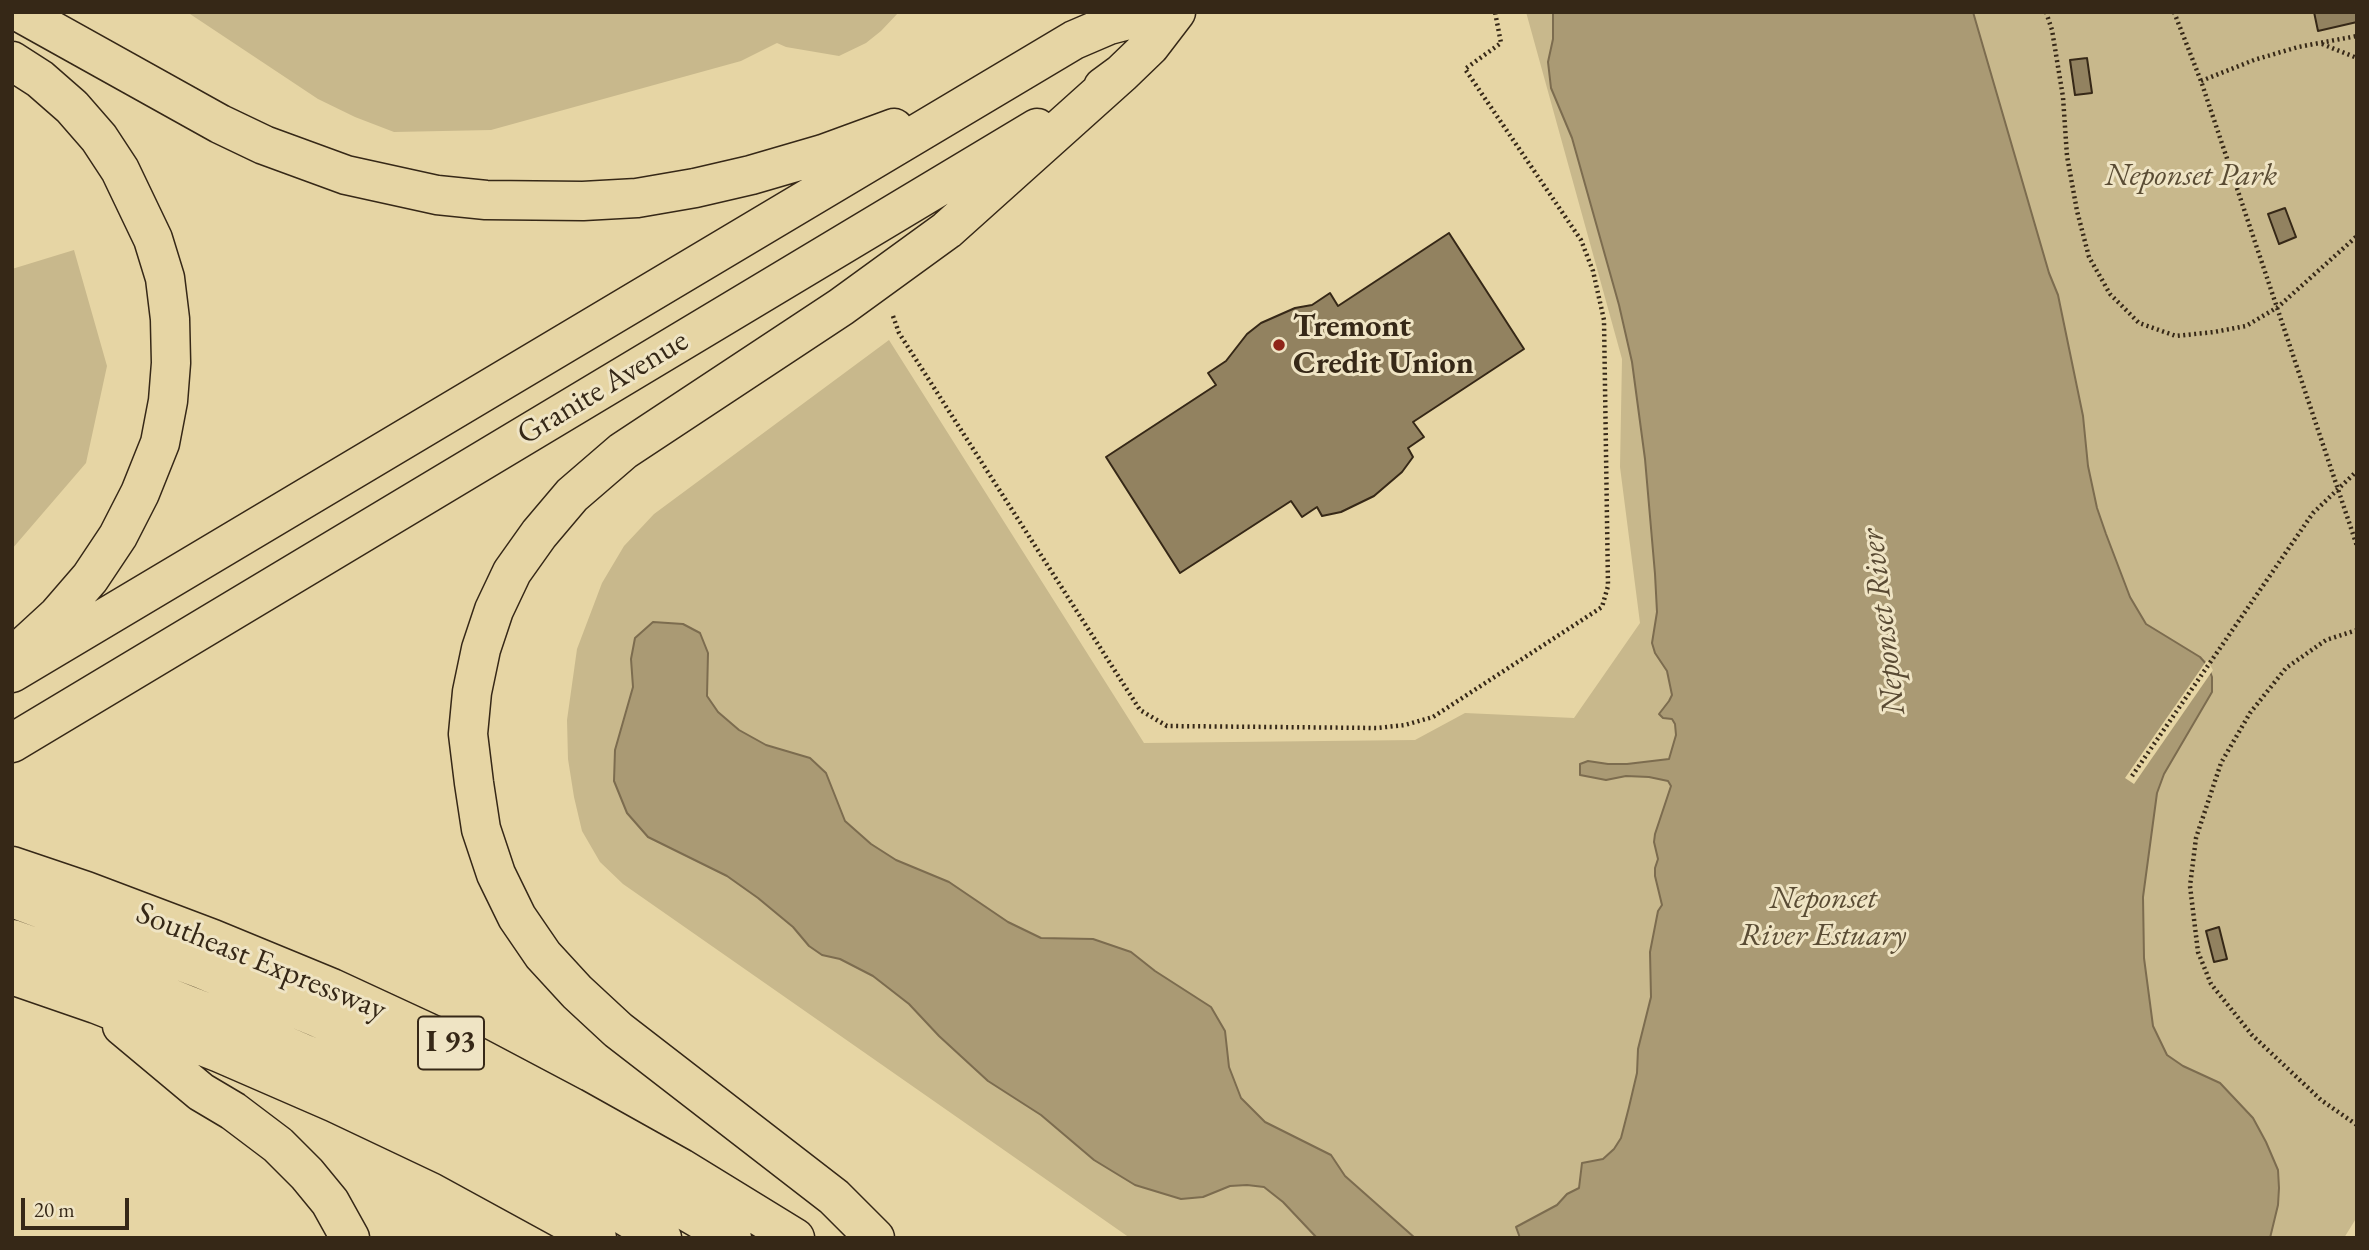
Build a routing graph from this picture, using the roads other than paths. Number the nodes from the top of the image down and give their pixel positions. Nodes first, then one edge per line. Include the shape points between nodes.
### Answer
1 (19, 12) edge
2 (1159, 12) edge
3 (1176, 12) edge
4 (12, 61) edge
5 (1122, 73) junction
6 (984, 94) junction
7 (12, 657) edge
8 (12, 673) edge
9 (12, 743) edge
10 (12, 866) edge
11 (12, 898) edge
12 (14, 952) edge
13 (96, 1004) junction
14 (351, 1238) edge
15 (597, 1238) edge
16 (662, 1238) edge
17 (732, 1238) edge
18 (795, 1238) edge
19 (875, 1238) edge

1 - 6 highway via 220,124 305,162 391,186 486,200 610,200 695,188 823,154
2 - 6 highway, Granite Avenue via 1074,40
3 - 5 highway, Granite Avenue
4 - 7 highway via 72,107 120,170 153,239 165,278 171,352 160,443 124,526 90,578
5 - 9 highway, Granite Avenue via 1094,94
5 - 19 highway via 966,214 881,279 623,451 572,495 519,562 494,610 481,649 468,734 481,828 517,917 576,992 618,1030 834,1197
6 - 8 highway, Granite Avenue
10 - 18 highway, Southeast Expressway / I 93 via 213,939 453,1044 681,1168
11 - 17 highway, I 93 via 224,979 439,1074 556,1135
12 - 13 highway, I 93
12 - 16 highway, I 93 via 233,1023 349,1073 464,1128
13 - 14 highway via 201,1092 278,1145 330,1202
13 - 15 highway, I 93 via 335,1103 449,1157

